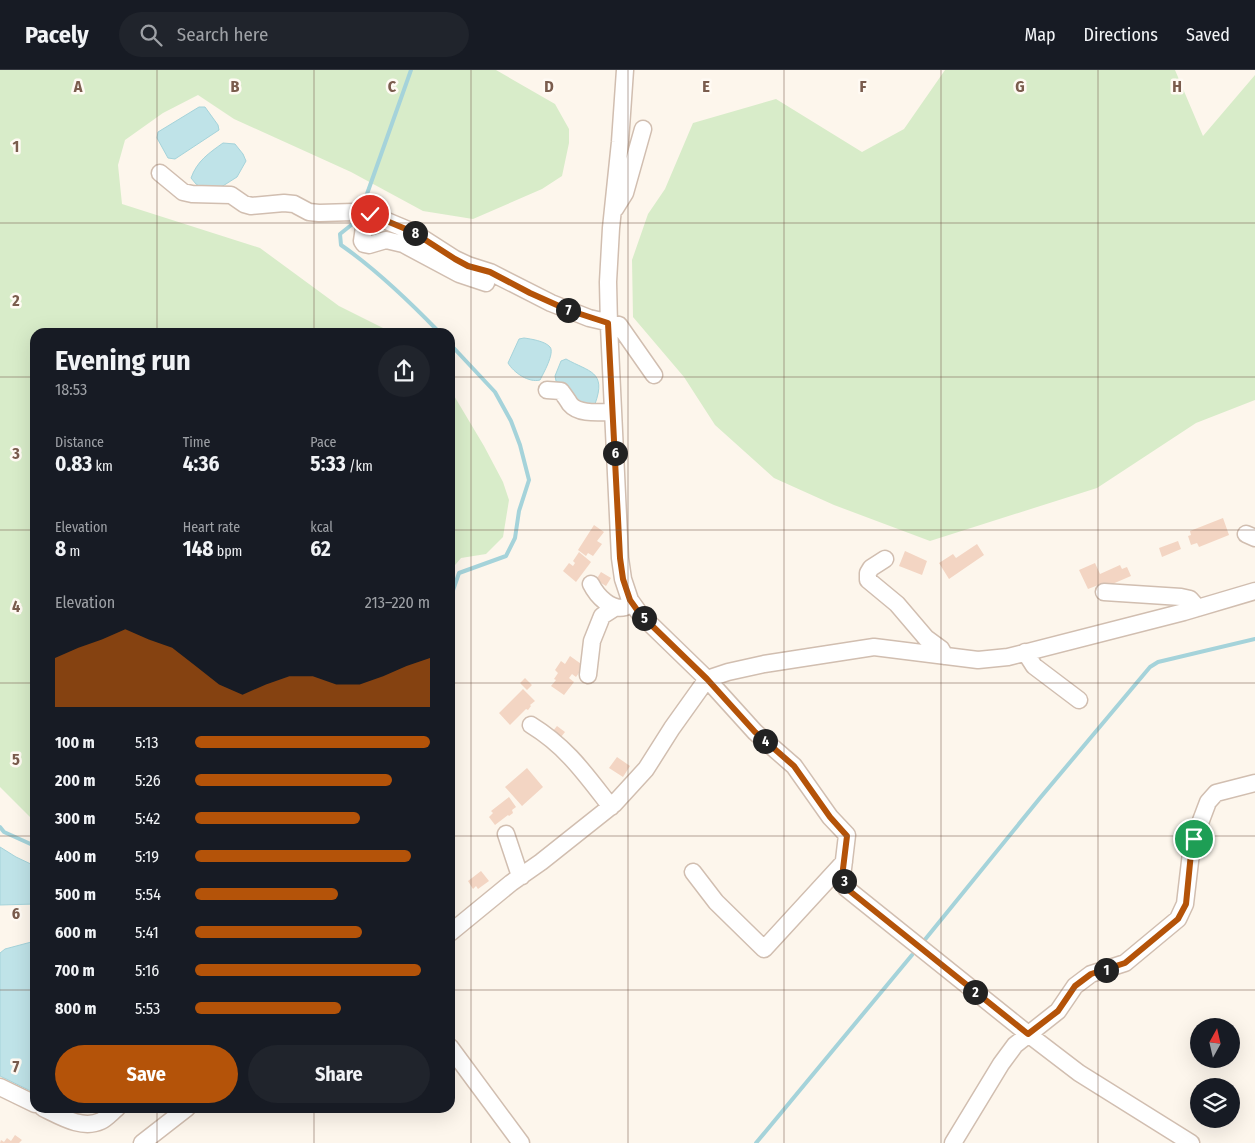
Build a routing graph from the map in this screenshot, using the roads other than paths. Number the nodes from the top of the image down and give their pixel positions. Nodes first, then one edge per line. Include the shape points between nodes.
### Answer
1 (625, 70) edge
2 (643, 129) dead end
3 (160, 173) dead end
4 (612, 213) junction
5 (366, 214) junction
6 (486, 283) dead end
7 (608, 323) junction
8 (654, 375) dead end
9 (547, 390) dead end
10 (613, 412) junction
11 (885, 559) dead end
12 (591, 584) dead end
13 (1255, 591) edge
14 (1104, 592) dead end
15 (633, 604) junction
16 (616, 608) junction
17 (1198, 608) junction
18 (1025, 652) junction
19 (945, 656) junction
20 (588, 675) dead end
21 (707, 679) junction
22 (1079, 700) dead end
23 (531, 725) dead end
24 (1255, 783) edge
25 (611, 807) junction
26 (506, 834) dead end
27 (844, 862) junction
28 (693, 872) dead end
29 (522, 876) junction
30 (455, 929) edge
31 (1028, 1034) junction
32 (455, 1054) edge
33 (0, 1087) edge
34 (30, 1102) edge
35 (54, 1113) edge
36 (111, 1113) edge
37 (181, 1113) edge
38 (142, 1143) edge
39 (521, 1143) edge
40 (953, 1143) edge
41 (1191, 1143) edge

1 - 4 street
2 - 4 street via 625,194
3 - 5 street via 183,192 230,195 251,206 284,203 309,212
4 - 7 street
5 - 6 street via 364,244 386,240 403,244 460,274
5 - 7 street via 413,232 468,266 490,272 568,310
7 - 8 street via 619,325
7 - 10 street
9 - 10 street via 561,391 578,409 592,413
10 - 15 street via 620,558 623,579
11 - 19 street via 871,568 868,580 896,604
12 - 16 street via 601,599
13 - 17 street
14 - 17 street via 1181,596 1190,599
15 - 16 street
15 - 21 street
16 - 20 street via 602,616 592,640
17 - 18 street
18 - 19 street via 1008,658 978,660
18 - 22 street via 1034,666
19 - 21 street via 874,647 764,664
21 - 25 street via 646,769
21 - 27 street via 755,732 794,766 847,836
23 - 25 street via 570,755
24 - 31 street via 1216,793 1208,802 1194,839 1186,904 1178,919 1125,963 1091,974 1075,986 1058,1011
25 - 29 street
26 - 29 street
27 - 28 street via 764,949 716,902
27 - 31 street via 842,877 846,888
29 - 30 street
31 - 40 street via 1001,1064
31 - 41 street via 1079,1072
32 - 39 street
33 - 34 street
35 - 36 street via 84,1124 101,1121
37 - 38 street

